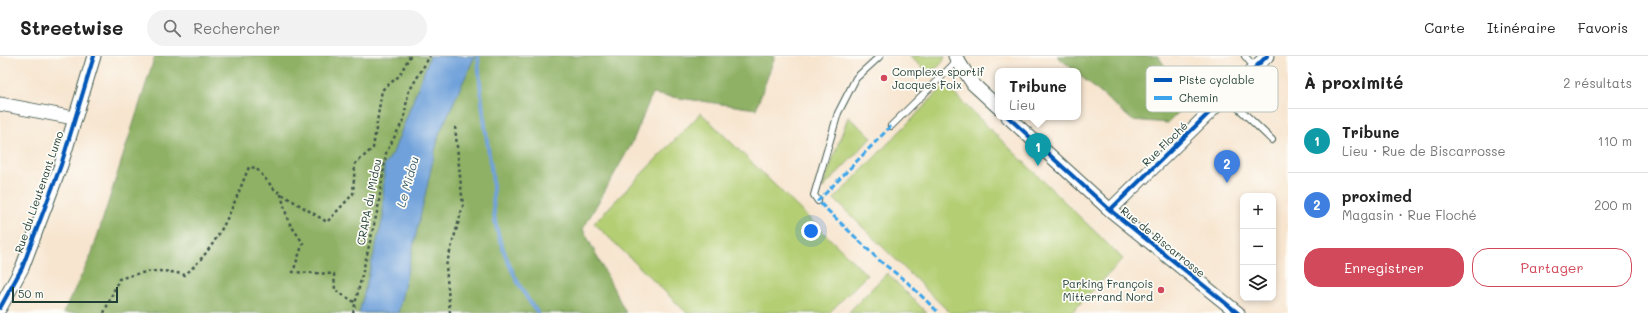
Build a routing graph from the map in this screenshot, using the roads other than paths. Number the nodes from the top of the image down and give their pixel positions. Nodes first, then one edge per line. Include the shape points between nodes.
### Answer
1 (94, 56) edge
2 (880, 56) edge
3 (1245, 56) edge
4 (1268, 56) edge
5 (956, 58) edge
6 (1253, 66) edge
7 (1257, 66) edge
8 (0, 104) edge
9 (995, 104) edge
10 (1210, 112) edge
11 (1243, 112) edge
12 (74, 118) junction
13 (1011, 120) edge
14 (891, 126) dead end
15 (1272, 140) dead end
16 (818, 201) dead end
17 (1110, 210) junction
18 (0, 308) edge
19 (1238, 313) edge

1 - 12 street, Rue du Lieutenant Lumo
2 - 16 lane via 856,78 838,113 814,195
3 - 6 lane
4 - 7 street, Rue Floché
5 - 9 street via 973,84
5 - 14 lane
8 - 12 street
10 - 17 street, Rue Floché
11 - 15 lane
12 - 18 street, Rue du Lieutenant Lumo via 61,165 22,268
13 - 17 street, Rue de Biscarrosse
17 - 19 street, Rue de Biscarrosse

